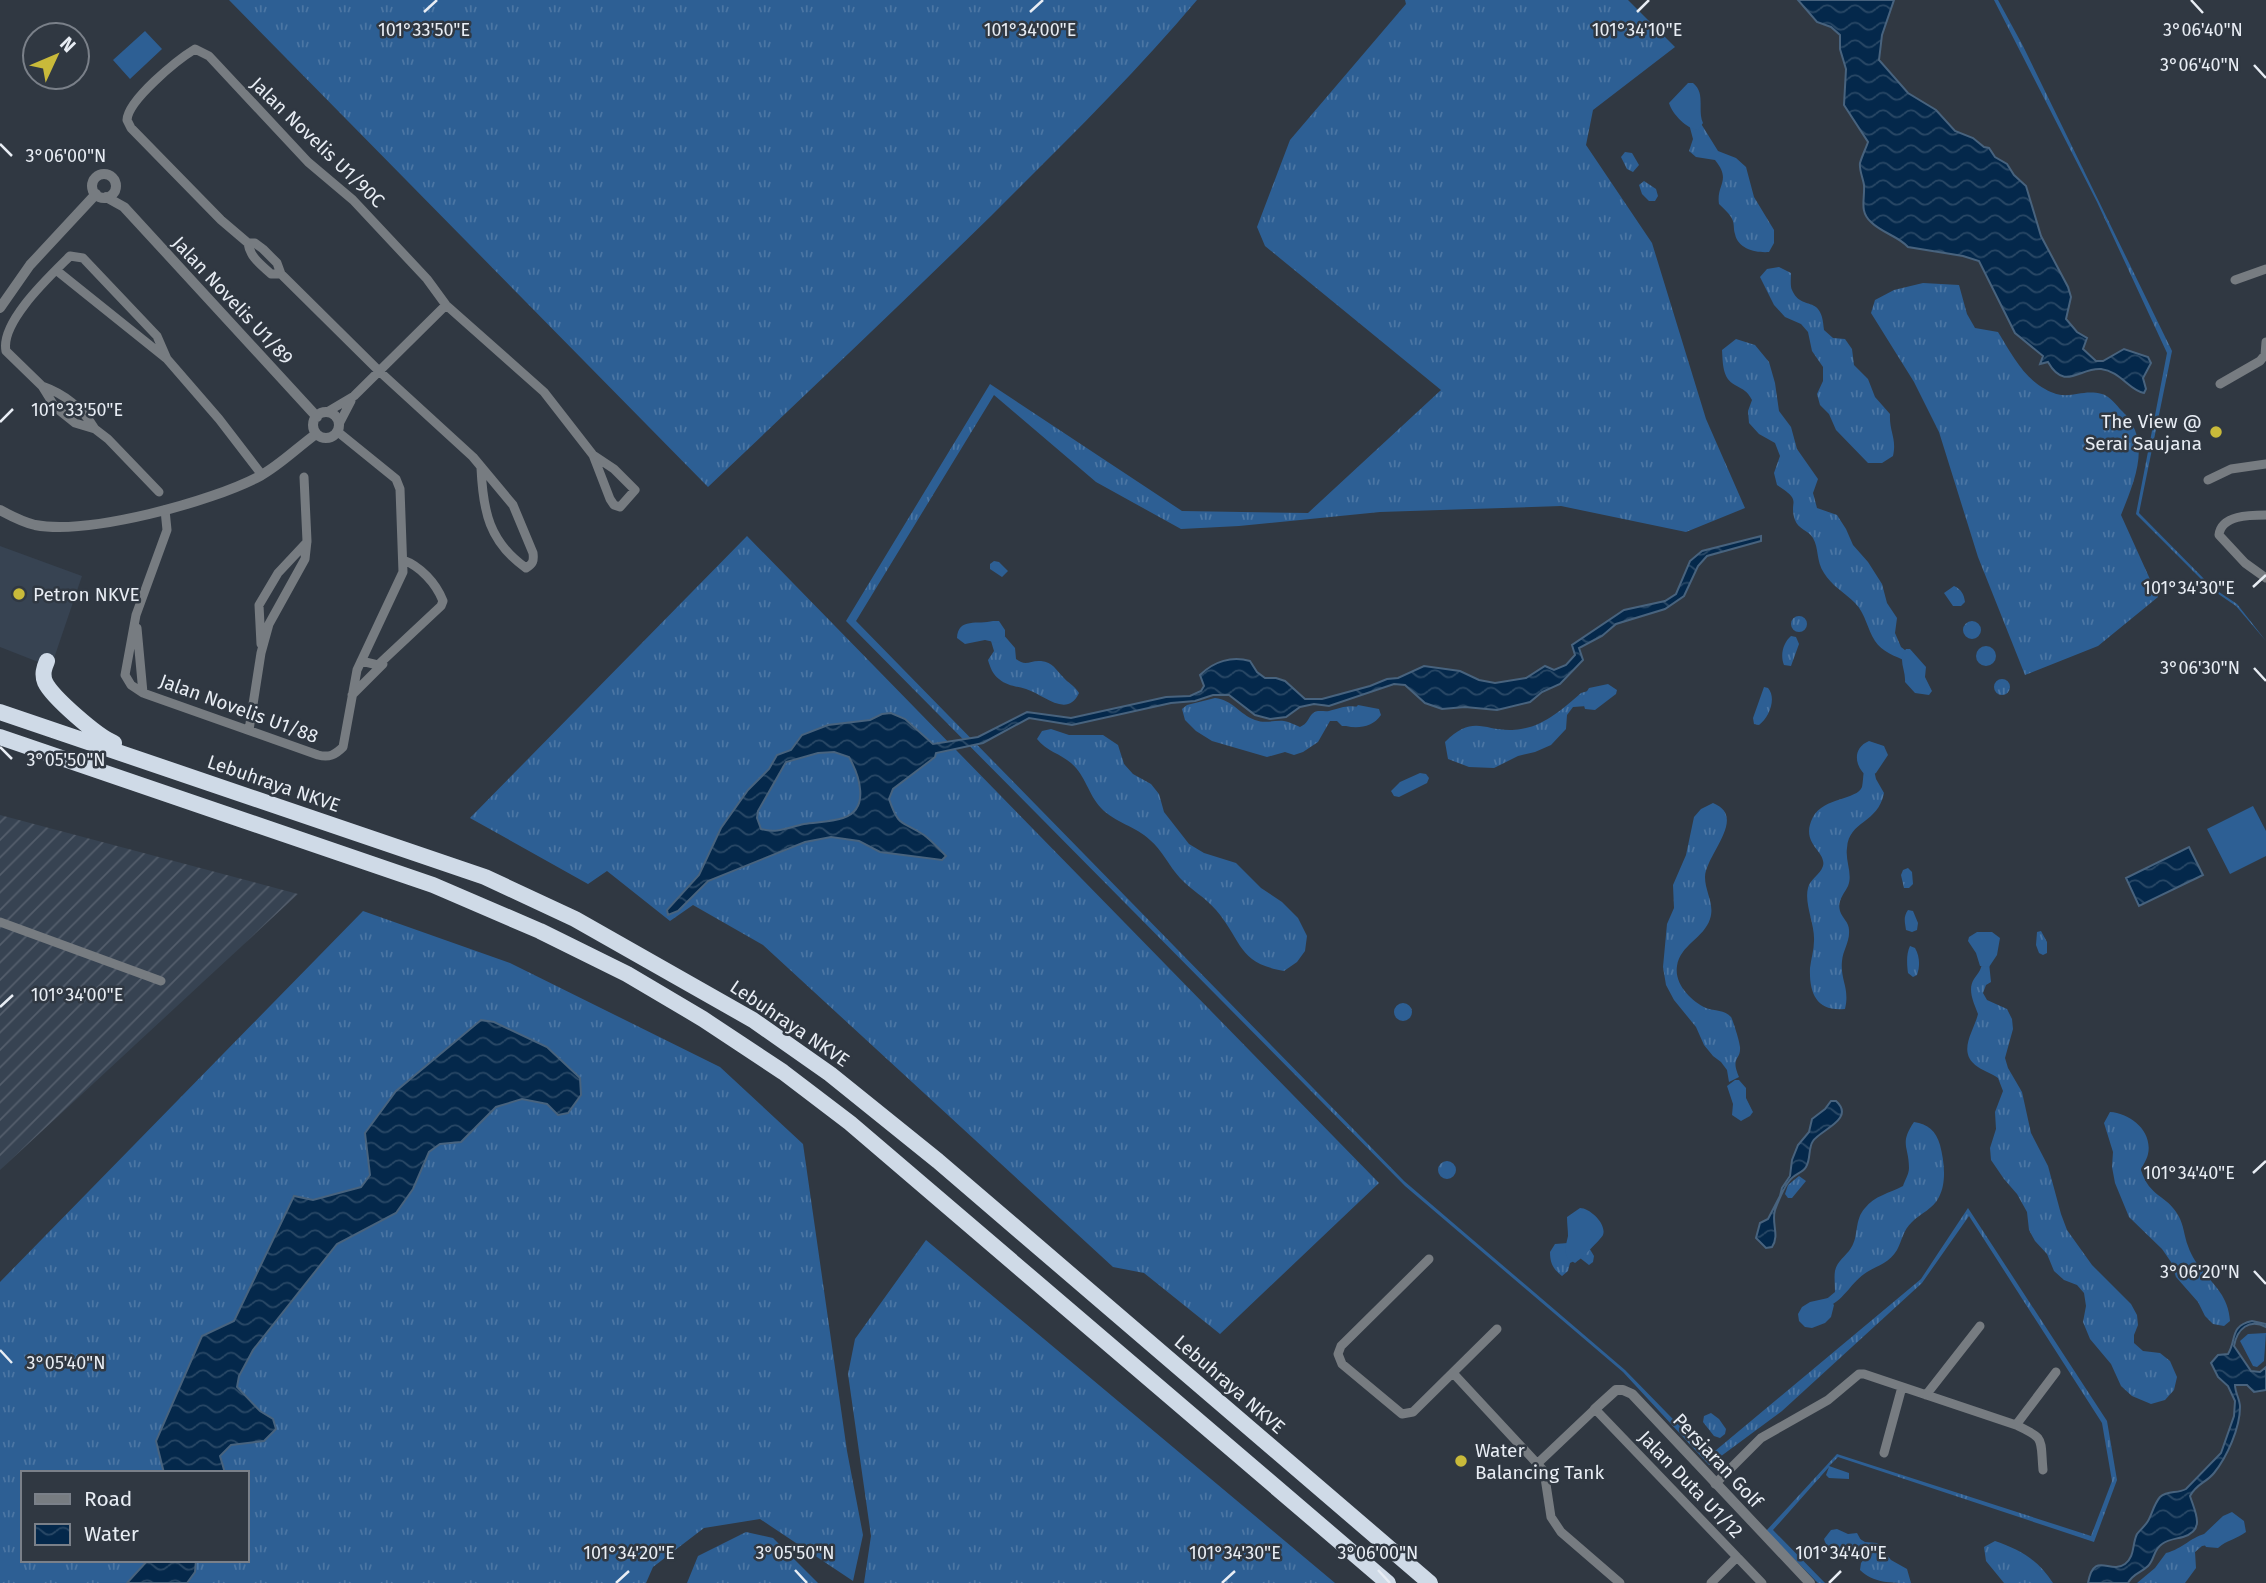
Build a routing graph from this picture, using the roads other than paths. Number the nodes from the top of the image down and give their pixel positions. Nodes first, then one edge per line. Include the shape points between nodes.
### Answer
1 (116, 188) junction
2 (101, 195) junction
3 (124, 207) junction
4 (2266, 269) edge
5 (57, 270) junction
6 (2235, 280) dead end
7 (446, 305) junction
8 (0, 308) edge
9 (142, 319) junction
10 (131, 329) junction
11 (2266, 342) edge
12 (167, 359) junction
13 (379, 372) junction
14 (2220, 384) dead end
15 (42, 386) junction
16 (354, 396) junction
17 (322, 414) junction
18 (339, 428) junction
19 (95, 429) junction
20 (316, 434) junction
21 (593, 456) junction
22 (2266, 464) edge
23 (481, 468) junction
24 (262, 475) junction
25 (304, 477) dead end
26 (2208, 480) dead end
27 (159, 492) dead end
28 (0, 510) edge
29 (165, 510) junction
30 (2266, 515) edge
31 (307, 541) junction
32 (403, 560) junction
33 (2266, 578) edge
34 (136, 615) junction
35 (261, 653) junction
36 (47, 660) dead end
37 (386, 660) junction
38 (361, 661) junction
39 (143, 692) junction
40 (352, 695) junction
41 (0, 712) edge
42 (249, 730) junction
43 (0, 737) edge
44 (187, 775) junction
45 (0, 922) edge
46 (161, 981) dead end
47 (1429, 1259) dead end
48 (1980, 1326) dead end
49 (1497, 1329) dead end
50 (2056, 1372) dead end
51 (1453, 1373) junction
52 (1902, 1387) junction
53 (1926, 1395) junction
54 (1595, 1409) junction
55 (2016, 1425) junction
56 (1884, 1453) dead end
57 (1538, 1463) junction
58 (2043, 1470) dead end
59 (1716, 1484) junction
60 (1737, 1557) junction
61 (1388, 1583) edge
62 (1430, 1583) edge
63 (1620, 1583) edge
64 (1711, 1583) edge
65 (1762, 1583) edge
66 (1810, 1583) edge

1 - 2 street via 112,194
1 - 2 street via 110,175 99,175 93,184
1 - 3 street, Jalan Novelis U1/89
2 - 3 street, Jalan Novelis U1/89
2 - 8 street via 30,265
3 - 17 street, Jalan Novelis U1/89
4 - 6 street
5 - 9 street via 70,257 83,258
5 - 10 street
5 - 15 street via 24,306 5,344 6,351
7 - 13 street
7 - 13 street, Jalan Novelis U1/90C via 353,200 308,162 202,51 183,57 132,105 127,114 131,128 221,220 277,262 281,274
7 - 21 street via 544,392
9 - 10 street
9 - 12 street via 157,336
10 - 12 street
11 - 14 street via 2260,361
12 - 24 street
13 - 16 street
13 - 23 street
15 - 19 street via 59,392 85,413
15 - 19 street via 55,407 75,423
16 - 17 street
16 - 18 street
17 - 18 street via 337,418
17 - 20 street via 314,422
18 - 20 street via 327,439
18 - 32 street, Jalan Novelis U1/88 via 396,479
19 - 27 street
20 - 24 street
21 - 21 street via 635,490 620,507 610,499
22 - 26 street via 2231,469
23 - 23 street via 513,505 533,553 526,568 488,523
24 - 29 street via 223,493
25 - 31 street
28 - 29 street via 34,525 62,526
29 - 34 street, Jalan Novelis U1/88 via 167,530
30 - 33 street via 2226,522 2219,536
31 - 35 street via 305,559 269,624
31 - 35 street via 278,573 259,605
32 - 37 street via 417,565 443,601
32 - 38 street, Jalan Novelis U1/88 via 403,572
34 - 39 street, Jalan Novelis U1/88
34 - 39 street, Jalan Novelis U1/88 via 125,675
35 - 42 street
36 - 44 highway via 46,684 96,733
37 - 38 street via 378,666
37 - 40 street
38 - 40 street, Jalan Novelis U1/88
39 - 42 street, Jalan Novelis U1/88
40 - 42 street, Jalan Novelis U1/88 via 343,747 336,754 326,757
41 - 44 highway, Lebuhraya NKVE
43 - 61 highway via 433,885 540,931 661,994 783,1072 850,1123
44 - 62 highway, Lebuhraya NKVE via 528,895 752,1020 938,1161
45 - 46 street
47 - 51 street via 1338,1354 1342,1364 1402,1414 1413,1412
48 - 53 street
49 - 51 street
50 - 55 street
51 - 57 street
52 - 53 street
52 - 56 street
52 - 59 street via 1859,1374 1828,1400 1761,1438
53 - 55 street
54 - 57 street
54 - 59 street, Persiaran Golf via 1616,1390 1632,1394
54 - 60 street, Jalan Duta U1/12
55 - 58 street via 2037,1435
57 - 63 street via 1547,1479 1551,1517 1561,1532
59 - 66 street, Persiaran Golf
60 - 64 street
60 - 65 street, Jalan Duta U1/12

